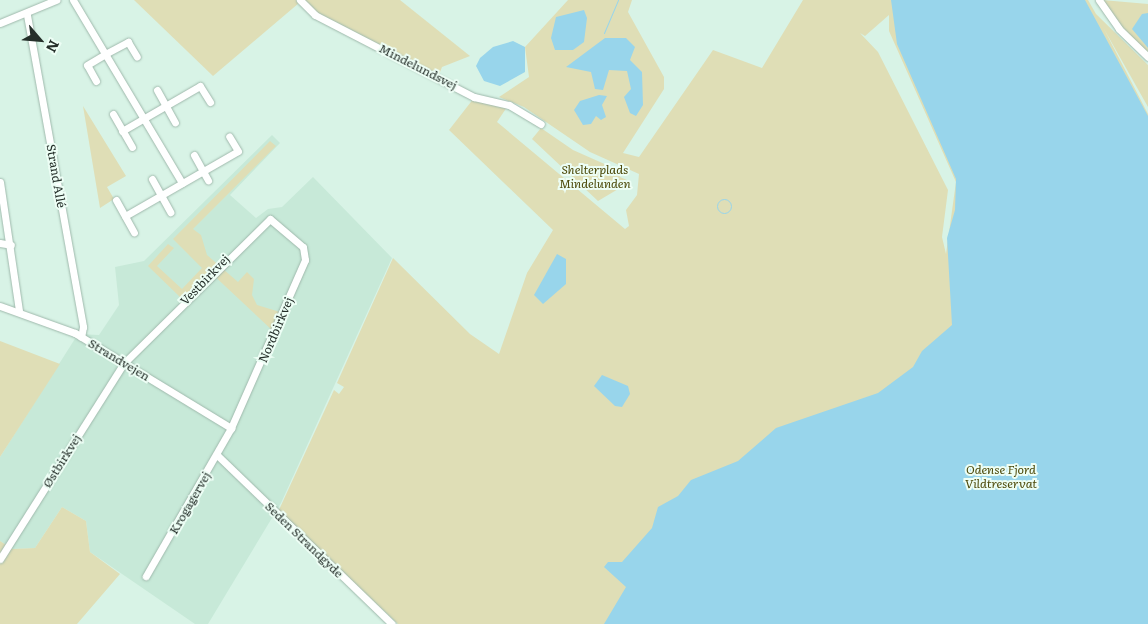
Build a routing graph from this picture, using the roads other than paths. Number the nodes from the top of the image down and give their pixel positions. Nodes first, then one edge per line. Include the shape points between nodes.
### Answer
1 (56, 0) edge
2 (73, 0) edge
3 (300, 0) edge
4 (1099, 0) edge
5 (27, 15) junction
6 (0, 24) edge
7 (107, 53) junction
8 (137, 57) dead end
9 (1148, 57) edge
10 (96, 81) dead end
11 (157, 90) dead end
12 (210, 102) dead end
13 (165, 106) junction
14 (113, 114) dead end
15 (144, 118) junction
16 (175, 122) dead end
17 (541, 124) dead end
18 (122, 131) junction
19 (229, 136) dead end
20 (132, 147) dead end
21 (194, 155) dead end
22 (202, 170) junction
23 (152, 179) dead end
24 (208, 180) dead end
25 (0, 182) edge
26 (182, 183) junction
27 (161, 195) junction
28 (116, 200) dead end
29 (170, 212) dead end
30 (125, 216) junction
31 (134, 232) dead end
32 (291, 234) joint
33 (0, 243) edge
34 (11, 245) junction
35 (0, 306) edge
36 (19, 311) junction
37 (81, 337) junction
38 (124, 363) junction
39 (231, 428) junction
40 (217, 455) junction
41 (0, 559) edge
42 (146, 576) dead end
43 (392, 624) edge

1 - 5 street
2 - 7 street
3 - 17 street, Mindelundsvej via 315,15 474,97 509,105
4 - 9 street via 1119,29
5 - 6 street
5 - 37 street, Strand Allé via 83,327
7 - 8 street via 128,42
7 - 10 street via 87,65
7 - 15 street
11 - 13 street
12 - 13 street via 200,86
13 - 15 street
13 - 16 street
14 - 18 street
15 - 18 street
15 - 26 street
18 - 20 street
19 - 22 street via 238,151
21 - 22 street
22 - 24 street
22 - 26 street
23 - 27 street
25 - 34 street
26 - 27 street
27 - 29 street
27 - 30 street
28 - 30 street
30 - 31 street
32 - 38 street, Vestbirkvej via 278,223 263,221
32 - 39 street, Nordbirkvej via 305,251 305,260
33 - 34 street
34 - 36 street
35 - 36 street, Strandvejen
36 - 37 street, Strandvejen
37 - 38 street, Strandvejen
38 - 39 street, Strandvejen
38 - 41 street, Østbirkvej
39 - 40 street, Krogagervej
40 - 42 street, Krogagervej
40 - 43 street, Seden Strandgyde

